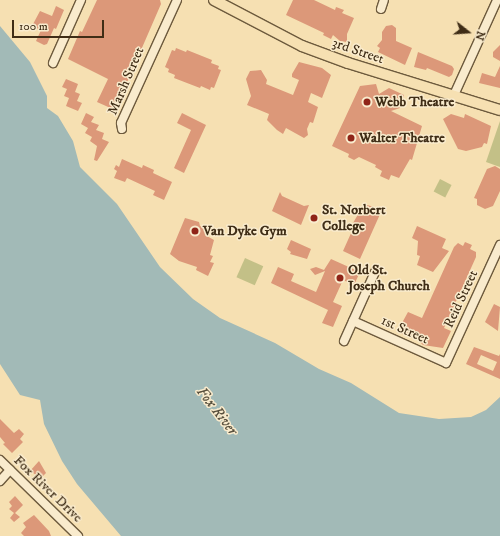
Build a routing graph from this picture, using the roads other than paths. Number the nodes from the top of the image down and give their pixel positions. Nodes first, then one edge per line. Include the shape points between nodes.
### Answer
1 (81, 0) edge
2 (177, 0) edge
3 (214, 0) edge
4 (384, 0) edge
5 (497, 0) edge
6 (381, 9) dead end
7 (53, 63) dead end
8 (454, 95) junction
9 (500, 110) edge
10 (122, 129) dead end
11 (500, 245) edge
12 (375, 272) dead end
13 (353, 321) junction
14 (344, 341) dead end
15 (446, 363) joint
16 (0, 460) edge
17 (10, 470) junction
18 (0, 481) edge
19 (78, 536) edge

1 - 7 street
2 - 10 street, Marsh Street via 120,123
3 - 8 main road, 3rd Street via 302,46 348,63
4 - 6 street
5 - 8 street
8 - 9 main road, 3rd Street
11 - 15 street, Reid Street
12 - 13 street
13 - 14 street
13 - 15 street, 1st Street
16 - 17 street, Fox River Drive
17 - 18 street
17 - 19 street, Fox River Drive

